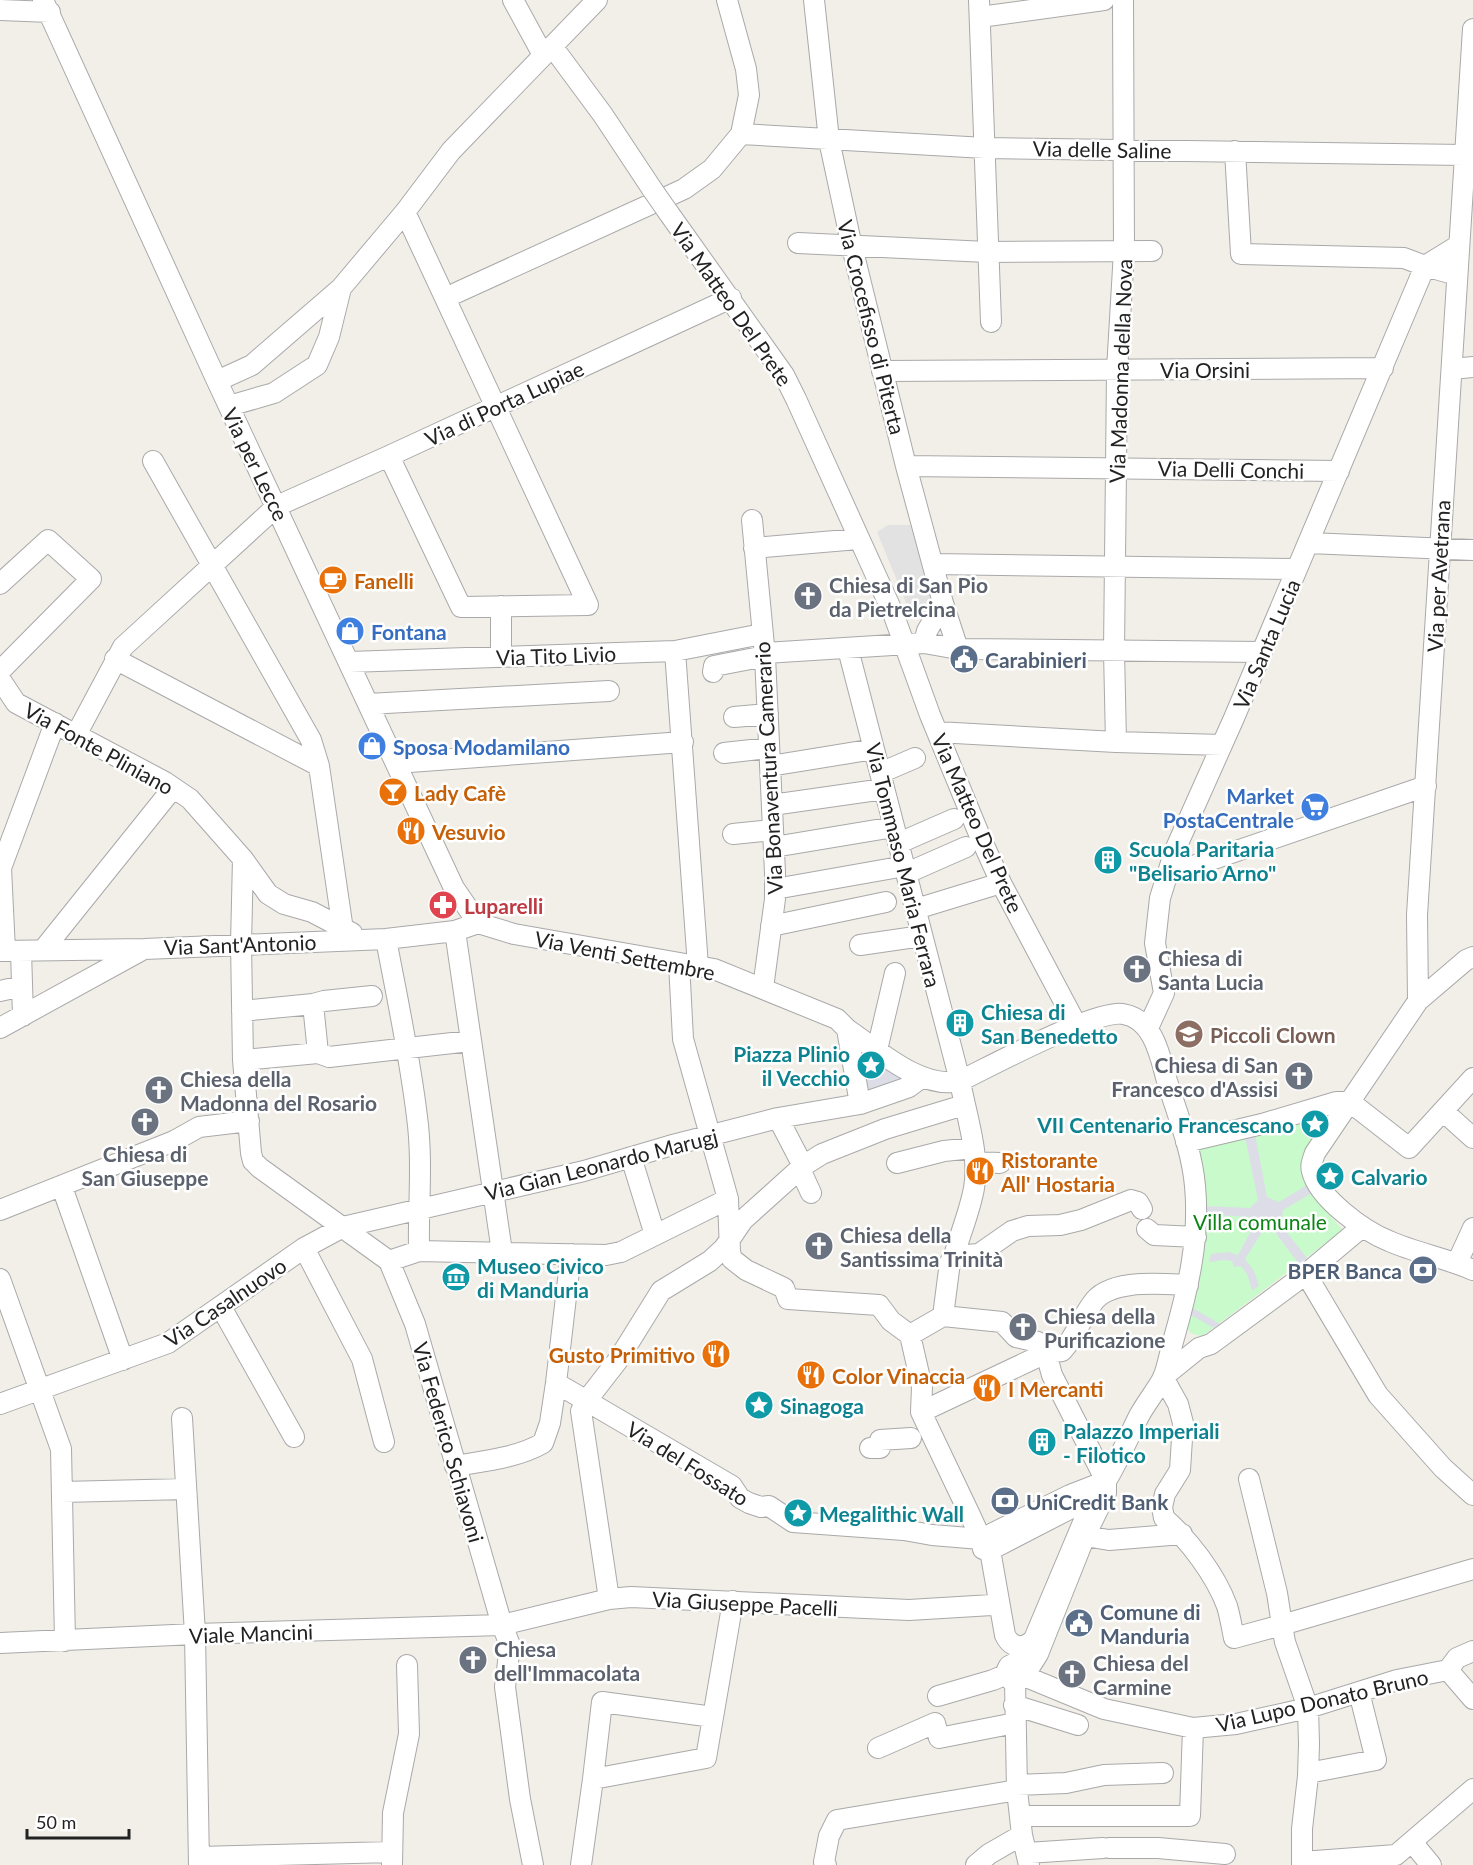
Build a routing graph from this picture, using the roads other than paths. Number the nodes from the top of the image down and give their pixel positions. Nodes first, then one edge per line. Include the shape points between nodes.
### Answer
1 (513, 0) edge
2 (597, 0) edge
3 (727, 0) edge
4 (814, 0) edge
5 (1104, 0) edge
6 (1123, 0) edge
7 (46, 6) edge
8 (979, 8) edge
9 (0, 10) edge
10 (1473, 29) edge
11 (547, 51) junction
12 (1472, 70) edge
13 (1471, 107) edge
14 (741, 134) junction
15 (830, 140) junction
16 (985, 148) junction
17 (1125, 149) junction
18 (1235, 151) junction
19 (1464, 155) junction
20 (405, 212) junction
21 (798, 243) dead end
22 (1459, 245) junction
23 (852, 247) junction
24 (1124, 251) junction
25 (1152, 251) dead end
26 (987, 252) junction
27 (1425, 266) junction
28 (1457, 275) junction
29 (341, 288) junction
30 (456, 293) dead end
31 (731, 298) junction
32 (991, 322) dead end
33 (1383, 368) junction
34 (1473, 368) edge
35 (1452, 369) junction
36 (1117, 370) junction
37 (882, 371) junction
38 (217, 381) junction
39 (229, 406) junction
40 (495, 407) junction
41 (389, 456) junction
42 (153, 461) dead end
43 (906, 466) junction
44 (1116, 468) junction
45 (1339, 471) junction
46 (277, 506) junction
47 (752, 520) dead end
48 (858, 539) junction
49 (1308, 543) junction
50 (754, 548) junction
51 (1439, 549) junction
52 (1473, 550) edge
53 (212, 564) junction
54 (933, 564) junction
55 (1115, 565) junction
56 (1297, 569) junction
57 (0, 584) edge
58 (943, 603) junction
59 (501, 606) junction
60 (915, 644) junction
61 (764, 648) junction
62 (848, 649) junction
63 (958, 649) junction
64 (675, 651) junction
65 (1114, 651) junction
66 (1262, 652) junction
67 (501, 657) junction
68 (115, 659) junction
69 (349, 662) junction
70 (0, 671) edge
71 (713, 672) dead end
72 (0, 680) edge
73 (609, 691) dead end
74 (368, 705) junction
75 (768, 714) junction
76 (734, 717) dead end
77 (55, 723) junction
78 (938, 732) junction
79 (76, 735) junction
80 (683, 742) junction
81 (1116, 742) junction
82 (1222, 745) junction
83 (872, 749) junction
84 (724, 753) dead end
85 (769, 757) junction
86 (915, 758) dead end
87 (396, 763) junction
88 (319, 766) junction
89 (882, 781) junction
90 (1426, 786) junction
91 (174, 788) junction
92 (772, 805) junction
93 (954, 819) dead end
94 (733, 834) dead end
95 (896, 835) junction
96 (773, 839) junction
97 (966, 847) dead end
98 (243, 859) junction
99 (906, 869) junction
100 (1167, 875) junction
101 (1001, 882) junction
102 (775, 889) junction
103 (886, 902) dead end
104 (916, 909) junction
105 (478, 923) junction
106 (771, 926) junction
107 (343, 930) junction
108 (455, 931) junction
109 (922, 936) junction
110 (377, 939) junction
111 (241, 944) junction
112 (861, 945) dead end
113 (144, 949) junction
114 (43, 950) junction
115 (9, 951) edge
116 (1471, 962) edge
117 (688, 965) junction
118 (894, 973) dead end
119 (22, 986) junction
120 (763, 988) junction
121 (0, 990) edge
122 (372, 996) dead end
123 (1418, 1001) junction
124 (313, 1004) junction
125 (242, 1011) junction
126 (23, 1016) junction
127 (1077, 1026) junction
128 (0, 1028) edge
129 (1148, 1028) junction
130 (847, 1029) junction
131 (470, 1041) junction
132 (406, 1048) junction
133 (878, 1050) junction
134 (318, 1053) junction
135 (243, 1060) junction
136 (921, 1078) junction
137 (1473, 1078) edge
138 (960, 1081) junction
139 (1350, 1102) junction
140 (860, 1104) junction
141 (964, 1105) junction
142 (1443, 1111) junction
143 (778, 1118) junction
144 (249, 1121) junction
145 (711, 1136) junction
146 (1473, 1138) edge
147 (1186, 1142) junction
148 (974, 1155) junction
149 (631, 1157) junction
150 (897, 1163) dead end
151 (1000, 1163) dead end
152 (801, 1167) junction
153 (62, 1187) junction
154 (494, 1193) junction
155 (811, 1193) dead end
156 (728, 1199) junction
157 (1137, 1204) dead end
158 (418, 1209) junction
159 (0, 1210) edge
160 (343, 1227) junction
161 (1362, 1227) junction
162 (1473, 1228) edge
163 (1147, 1230) dead end
164 (655, 1235) junction
165 (1196, 1237) junction
166 (729, 1238) junction
167 (304, 1248) junction
168 (419, 1251) junction
169 (502, 1252) junction
170 (572, 1254) junction
171 (954, 1256) junction
172 (389, 1261) junction
173 (1465, 1266) edge
174 (1305, 1274) junction
175 (0, 1279) edge
176 (1188, 1285) junction
177 (221, 1306) junction
178 (943, 1316) junction
179 (1176, 1330) junction
180 (910, 1335) junction
181 (1199, 1348) junction
182 (1046, 1353) junction
183 (123, 1360) junction
184 (1163, 1377) junction
185 (556, 1383) junction
186 (39, 1390) junction
187 (587, 1400) junction
188 (0, 1404) edge
189 (921, 1412) junction
190 (182, 1418) dead end
191 (294, 1437) dead end
192 (911, 1438) dead end
193 (384, 1442) dead end
194 (870, 1448) dead end
195 (455, 1466) junction
196 (1249, 1479) dead end
197 (1106, 1481) junction
198 (186, 1489) junction
199 (62, 1492) junction
200 (1473, 1495) edge
201 (1182, 1534) junction
202 (1085, 1536) junction
203 (986, 1545) junction
204 (1473, 1569) edge
205 (609, 1599) junction
206 (732, 1601) junction
207 (992, 1605) junction
208 (502, 1625) junction
209 (1282, 1625) junction
210 (195, 1634) junction
211 (65, 1641) junction
212 (0, 1643) edge
213 (1473, 1651) edge
214 (407, 1665) dead end
215 (1448, 1670) junction
216 (1015, 1675) junction
217 (1359, 1692) junction
218 (938, 1696) dead end
219 (1473, 1699) edge
220 (1308, 1708) junction
221 (1014, 1714) junction
222 (713, 1717) junction
223 (1078, 1725) dead end
224 (1193, 1728) junction
225 (878, 1748) dead end
226 (1163, 1773) dead end
227 (1308, 1773) junction
228 (593, 1779) junction
229 (1017, 1787) junction
230 (1473, 1789) edge
231 (1024, 1842) edge
232 (1412, 1842) junction
233 (1225, 1854) dead end
234 (392, 1858) edge
235 (199, 1861) edge
236 (985, 1861) edge
237 (1302, 1864) edge
238 (533, 1865) edge
239 (581, 1865) edge
240 (826, 1865) edge
241 (1431, 1865) edge

1 - 11 street, Via Matteo Del Prete
2 - 11 street
3 - 14 street via 749,95
4 - 15 street, Via Crocefisso di Piterta
5 - 8 street
6 - 17 street, Via Madonna della Nova
7 - 9 street
7 - 38 street, Via per Lecce
8 - 16 street
10 - 12 street, Via per Avetrana
11 - 20 street via 451,151
11 - 31 street, Via Matteo Del Prete, bridge via 603,115
12 - 13 street, Via per Avetrana
13 - 19 street, Via per Avetrana
14 - 15 street, Via delle Saline
14 - 30 street via 712,169 684,189
15 - 16 street, Via delle Saline
15 - 23 street, Via Crocefisso di Piterta
16 - 17 street, Via delle Saline
16 - 26 street
17 - 18 street, Via delle Saline
17 - 24 street, Via Madonna della Nova
18 - 19 street, Via delle Saline
18 - 27 street via 1241,254 1404,258
19 - 22 street, Via per Avetrana
20 - 29 street
20 - 40 street
21 - 23 street
22 - 27 street
22 - 28 street, Via per Avetrana
23 - 26 street
23 - 37 street, Via Crocefisso di Piterta
24 - 25 street
24 - 26 street
24 - 36 street, Via Madonna della Nova
26 - 32 street
27 - 28 street
27 - 33 street, Via Santa Lucia
28 - 35 street, Via per Avetrana
29 - 38 street via 252,364
29 - 39 street via 317,365 274,393
31 - 40 street, Via di Porta Lupiae
31 - 48 street, Via Matteo Del Prete via 784,375
33 - 36 street, Via Orsini
33 - 45 street, Via Santa Lucia
34 - 35 street
35 - 51 street, Via per Avetrana
36 - 37 street, Via Orsini
36 - 44 street, Via Madonna della Nova
37 - 43 street, Via Crocefisso di Piterta
38 - 39 street, Via per Lecce
39 - 46 street, Via per Lecce
40 - 41 street, Via di Porta Lupiae
40 - 59 street via 588,605
41 - 46 street, Via di Porta Lupiae
41 - 59 street via 461,607
42 - 53 street
43 - 44 street, Via Delli Conchi
43 - 54 street, Via Crocefisso di Piterta
44 - 45 street, Via Delli Conchi
44 - 55 street, Via Madonna della Nova
45 - 49 street, Via Santa Lucia
46 - 53 street, Via di Porta Lupiae
46 - 69 street, Via per Lecce
47 - 50 street, Via Bonaventura Camerario
48 - 50 street
48 - 60 street, Via Matteo Del Prete via 893,613 916,632
49 - 51 street
49 - 56 street, Via Santa Lucia
50 - 61 street, Via Bonaventura Camerario
51 - 52 street
51 - 90 street, Via per Avetrana
53 - 68 street, Via di Porta Lupiae
53 - 88 street via 311,740
54 - 55 street
54 - 58 street, Via Crocefisso di Piterta
55 - 56 street
55 - 65 street, Via Madonna della Nova
56 - 66 street, Via Santa Lucia
57 - 70 street via 48,540 91,579
58 - 60 street
58 - 63 street, Via Crocefisso di Piterta
59 - 67 street
60 - 62 street
60 - 63 street
60 - 78 street, Via Matteo Del Prete
61 - 62 street
61 - 64 street, Via Tito Livio
61 - 71 street via 714,666
61 - 75 street, Via Bonaventura Camerario
62 - 83 street, Via Tommaso Maria Ferrara
63 - 65 street
64 - 67 street, Via Tito Livio
64 - 80 street
65 - 66 street
65 - 81 street, Via Madonna della Nova
66 - 82 street, Via Santa Lucia
67 - 69 street, Via Tito Livio
68 - 79 street, Via di Porta Lupiae
68 - 88 street
69 - 74 street, Via per Lecce
72 - 77 street, Via Fonte Pliniano via 16,703
73 - 74 street
74 - 87 street, Via per Lecce
75 - 76 street
75 - 85 street, Via Bonaventura Camerario
77 - 79 street, Via Fonte Pliniano
77 - 115 street via 1,868
78 - 81 street
78 - 101 street, Via Matteo Del Prete
79 - 91 street, Via Fonte Pliniano
80 - 87 street
80 - 117 street
81 - 82 street
82 - 100 street, Via Santa Lucia via 1174,850
83 - 85 street
83 - 89 street, Via Tommaso Maria Ferrara
84 - 85 street
85 - 92 street, Via Bonaventura Camerario
86 - 89 street
87 - 105 street, Via per Lecce via 454,888
88 - 107 street
89 - 92 street
89 - 95 street, Via Tommaso Maria Ferrara
90 - 100 street
90 - 123 street, Via per Avetrana via 1417,915
91 - 98 street, Via Fonte Pliniano via 190,799
91 - 114 street
92 - 96 street, Via Bonaventura Camerario
93 - 95 street
94 - 96 street
95 - 96 street
95 - 99 street, Via Tommaso Maria Ferrara
96 - 102 street, Via Bonaventura Camerario
97 - 99 street
98 - 107 street, Via Fonte Pliniano via 268,894
98 - 111 street
99 - 102 street
99 - 104 street, Via Tommaso Maria Ferrara
100 - 129 street, Via Santa Lucia via 1155,943 1164,993
101 - 104 street
101 - 127 street, Via Matteo Del Prete
102 - 106 street, Via Bonaventura Camerario
103 - 106 street
104 - 109 street, Via Tommaso Maria Ferrara
105 - 108 street, Via Sant'Antonio
105 - 117 street, Via Venti Settembre via 514,934
106 - 120 street, Via Bonaventura Camerario
107 - 110 street, Via Fonte Pliniano
108 - 110 street, Via Sant'Antonio
108 - 131 street
109 - 112 street
109 - 138 street, Via Tommaso Maria Ferrara
110 - 111 street, Via Sant'Antonio
110 - 132 street
111 - 113 street, Via Sant'Antonio
111 - 125 street
113 - 114 street, Via Sant'Antonio
113 - 126 street
114 - 115 street, Via Sant'Antonio
115 - 119 street
116 - 123 street
117 - 120 street, Via Venti Settembre via 714,969
117 - 145 street via 683,1039
118 - 133 street
119 - 121 street
119 - 126 street
120 - 130 street, Via Venti Settembre via 837,1019
122 - 124 street
123 - 139 street
124 - 125 street
124 - 134 street
125 - 135 street
126 - 128 street
127 - 129 street, Via Venti Settembre via 1122,1013
127 - 138 street, Via Venti Settembre
129 - 147 street
130 - 133 street, Via Venti Settembre
130 - 140 street
131 - 132 street
131 - 154 street
132 - 134 street via 329,1057
132 - 158 street via 417,1118 421,1172
133 - 136 street, Via Venti Settembre
134 - 135 street
135 - 144 street
136 - 138 street, Via Venti Settembre via 948,1084
136 - 140 street via 909,1087
137 - 142 street
138 - 141 street, Via Tommaso Maria Ferrara
139 - 142 street via 1410,1148
139 - 147 street via 1336,1102
139 - 161 street via 1315,1153 1311,1170 1317,1185
140 - 143 street, Via Gian Leonardo Marugj
141 - 148 street, Via Tommaso Maria Ferrara
141 - 152 street via 885,1129 822,1154
142 - 146 street
143 - 145 street, Via Gian Leonardo Marugj
143 - 152 street
144 - 153 street via 199,1127
144 - 160 street via 253,1161
145 - 149 street, Via Gian Leonardo Marugj
145 - 156 street
147 - 165 street via 1195,1186
148 - 150 street via 944,1151
148 - 151 street
148 - 171 street, Via Tommaso Maria Ferrara via 974,1188
149 - 154 street, Via Gian Leonardo Marugj
149 - 164 street
152 - 155 street
152 - 166 street
153 - 159 street
153 - 183 street
154 - 158 street, Via Gian Leonardo Marugj
154 - 169 street
156 - 164 street
156 - 166 street
157 - 171 street via 1060,1225 1028,1226 1012,1231 979,1254
158 - 160 street, Via Gian Leonardo Marugj
158 - 168 street
160 - 167 street, Via Casalnuovo
160 - 172 street
161 - 173 street via 1390,1242
161 - 174 street
162 - 173 street
163 - 165 street via 1155,1235
164 - 170 street via 621,1252
165 - 176 street
166 - 180 street via 732,1259 784,1288 788,1299 879,1305 891,1321
166 - 187 street via 710,1261 662,1291
167 - 177 street, Via Casalnuovo
167 - 193 street via 362,1359
168 - 169 street
168 - 172 street
169 - 170 street
170 - 185 street
171 - 178 street, Via Tommaso Maria Ferrara
172 - 195 street, Via Federico Schiavoni via 415,1324
174 - 181 street via 1211,1344
174 - 200 street via 1378,1395 1443,1468
175 - 186 street
176 - 179 street
176 - 182 street via 1125,1286 1103,1292 1093,1301 1062,1351
177 - 183 street, Via Casalnuovo via 168,1343
177 - 191 street
178 - 180 street
178 - 182 street via 1002,1322 1016,1337 1038,1341
179 - 181 street via 1183,1347
179 - 184 street
180 - 189 street via 922,1387
181 - 184 street
182 - 189 street
182 - 197 street via 1052,1375
183 - 186 street, Via Casalnuovo
184 - 197 street
184 - 201 street via 1183,1423 1180,1470 1162,1507 1164,1518
185 - 187 street, Via del Fossato
185 - 195 street via 543,1443 510,1456
186 - 188 street, Via Casalnuovo
186 - 199 street via 61,1449
187 - 203 street, Via del Fossato via 732,1486 740,1498 761,1507 769,1506 793,1522 904,1530
187 - 205 street via 581,1411
189 - 203 street
190 - 198 street
192 - 194 street via 880,1440 880,1448
195 - 208 street, Via Federico Schiavoni
196 - 209 street
197 - 202 street via 1106,1493
197 - 203 street via 1070,1495
198 - 199 street
198 - 210 street
199 - 211 street
201 - 202 street via 1109,1540
201 - 209 street via 1227,1605 1234,1638
202 - 216 street via 1038,1654
203 - 203 street via 1005,1635 1013,1645 1026,1646 1034,1639 1090,1506 1088,1502 1081,1503
203 - 207 street
204 - 209 street
205 - 206 street, Via Giuseppe Pacelli
205 - 208 street, Via Giuseppe Pacelli
206 - 207 street, Via Giuseppe Pacelli via 909,1610
206 - 222 street
207 - 216 street
208 - 210 street, Viale Mancini
208 - 238 street, Via Federico Schiavoni via 510,1645 505,1687
209 - 220 street
210 - 211 street, Viale Mancini
210 - 235 street
211 - 212 street, Viale Mancini
213 - 215 street via 1457,1658
214 - 234 street via 409,1734 393,1813
215 - 217 street, Via Lupo Donato Bruno
215 - 219 street
216 - 218 street
216 - 221 street
216 - 224 street, Via Lupo Donato Bruno via 1104,1709
217 - 220 street, Via Lupo Donato Bruno
217 - 227 street via 1376,1760
220 - 224 street, Via Lupo Donato Bruno via 1236,1724
220 - 227 street
221 - 223 street
221 - 225 street via 939,1738 935,1724
221 - 229 street
222 - 228 street via 706,1758
222 - 228 street via 602,1702
224 - 231 street via 1190,1816
226 - 229 street via 1104,1775
227 - 237 street
228 - 239 street
229 - 231 street
229 - 240 street via 837,1820 829,1836
230 - 232 street
231 - 233 street
231 - 236 street
232 - 237 street via 1396,1855
232 - 241 street
234 - 235 street

